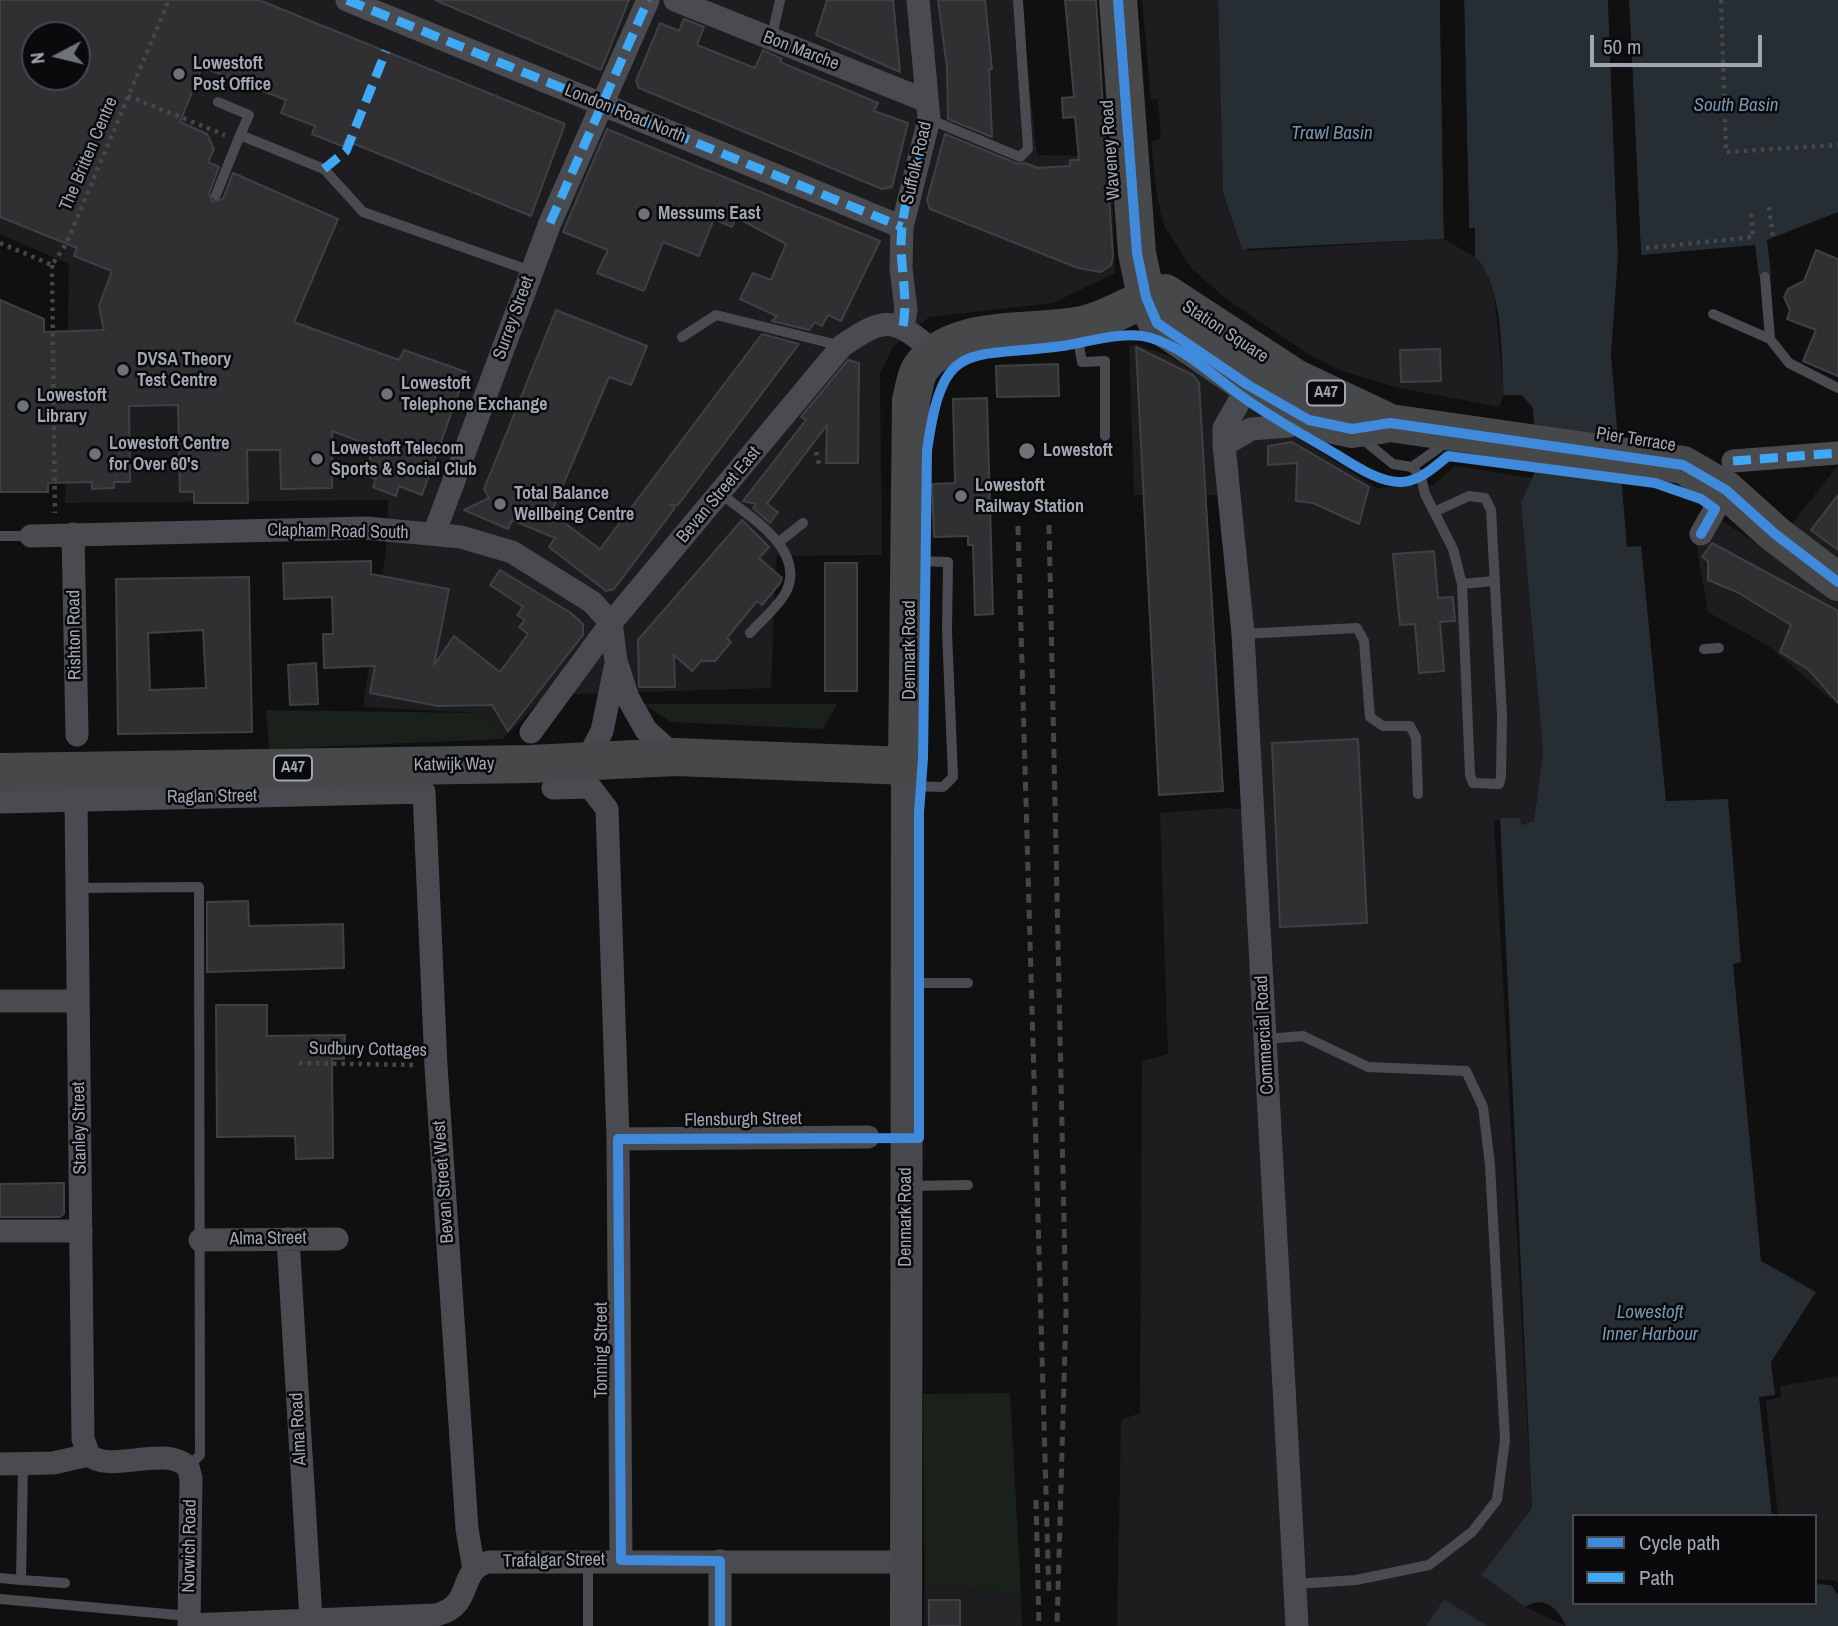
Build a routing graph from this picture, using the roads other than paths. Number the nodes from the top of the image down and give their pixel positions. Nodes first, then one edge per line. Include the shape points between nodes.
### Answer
1 (347, 0) edge
2 (648, 0) edge
3 (675, 0) edge
4 (780, 0) edge
5 (918, 0) edge
6 (1018, 0) edge
7 (1118, 0) edge
8 (771, 40) junction
9 (218, 102) dead end
10 (602, 105) junction
11 (928, 116) junction
12 (239, 138) junction
13 (216, 195) dead end
14 (902, 227) junction
15 (531, 271) junction
16 (1765, 277) dead end
17 (1146, 297) junction
18 (1713, 314) dead end
19 (903, 326) junction
20 (1076, 327) junction
21 (682, 337) dead end
22 (1770, 339) junction
23 (842, 346) junction
24 (936, 353) junction
25 (1257, 371) junction
26 (1838, 388) edge
27 (1309, 420) junction
28 (1390, 424) junction
29 (1352, 429) junction
30 (1458, 434) junction
31 (1105, 436) dead end
32 (1224, 445) junction
33 (1838, 453) edge
34 (1412, 467) junction
35 (1729, 476) junction
36 (720, 493) junction
37 (1434, 512) junction
38 (803, 523) dead end
39 (434, 534) junction
40 (1701, 534) dead end
41 (64, 535) junction
42 (0, 536) edge
43 (31, 536) joint
44 (779, 542) junction
45 (1494, 581) junction
46 (1838, 582) edge
47 (1462, 584) junction
48 (611, 624) junction
49 (750, 633) dead end
50 (1243, 634) junction
51 (1719, 648) dead end
52 (1704, 649) dead end
53 (616, 661) junction
54 (531, 732) dead end
55 (77, 735) dead end
56 (676, 757) junction
57 (586, 762) junction
58 (0, 772) edge
59 (907, 776) junction
60 (553, 788) dead end
61 (424, 792) joint
62 (1418, 794) dead end
63 (76, 800) junction
64 (0, 802) edge
65 (75, 888) junction
66 (968, 982) dead end
67 (906, 984) junction
68 (0, 1001) edge
69 (78, 1001) junction
70 (1265, 1039) junction
71 (868, 1137) dead end
72 (618, 1139) junction
73 (968, 1185) dead end
74 (906, 1186) junction
75 (0, 1231) edge
76 (81, 1231) junction
77 (288, 1239) junction
78 (337, 1239) dead end
79 (200, 1240) junction
80 (89, 1455) junction
81 (0, 1464) edge
82 (23, 1464) junction
83 (188, 1467) junction
84 (587, 1559) junction
85 (621, 1560) junction
86 (720, 1562) junction
87 (906, 1562) junction
88 (474, 1570) junction
89 (0, 1578) edge
90 (22, 1580) junction
91 (65, 1583) dead end
92 (1294, 1584) junction
93 (0, 1599) edge
94 (310, 1619) junction
95 (451, 1619) edge
96 (189, 1622) edge
97 (589, 1626) edge
98 (720, 1626) edge
99 (906, 1626) edge
100 (1297, 1626) edge

1 - 10 street, London Road North
2 - 10 street, Surrey Street
3 - 8 street, Bon Marche
4 - 8 lane
5 - 11 street, Suffolk Road
6 - 11 lane via 1028,149 1020,157
7 - 17 highway, Waveney Road via 1133,220
8 - 11 street, Bon Marche
9 - 12 lane via 249,115
10 - 14 street, London Road North
10 - 15 street, Surrey Street
11 - 14 street, Suffolk Road
12 - 13 lane
12 - 15 lane via 324,169 363,212
14 - 19 street, Suffolk Road
15 - 39 street, Surrey Street
16 - 22 lane
17 - 20 highway
17 - 25 highway, Station Square / A47 via 1165,293
18 - 22 lane
19 - 23 street, Bevan Street East via 877,326
19 - 24 street
20 - 24 highway via 983,336
20 - 31 lane via 1082,362 1105,361
21 - 23 lane via 716,315
22 - 26 lane via 1789,363
23 - 36 street, Bevan Street East
24 - 59 highway, Denmark Road via 919,370 911,400
25 - 27 highway, Station Square / A47
25 - 28 highway, Station Square / A47 via 1295,378
25 - 32 street, Commercial Road via 1224,428
27 - 29 highway, Station Square / A47
27 - 32 street via 1251,429
28 - 29 highway, Station Square / A47
28 - 30 highway, Pier Terrace / A47
29 - 34 lane via 1392,464
30 - 34 lane
30 - 35 highway, Pier Terrace / A47 via 1659,459
32 - 50 street, Commercial Road
33 - 35 street
34 - 37 lane via 1421,477
35 - 40 street
35 - 46 highway, Pier Terrace / A47 via 1774,534
36 - 44 lane
36 - 48 street, Bevan Street East
37 - 45 lane via 1469,495 1485,498
37 - 47 lane via 1453,549
38 - 44 lane
39 - 41 street, Clapham Road South via 366,528
39 - 48 street, Clapham Road South via 512,552 592,602
41 - 43 street, Clapham Road South
41 - 55 street, Rishton Road
42 - 43 lane, Clapham Road South
44 - 49 lane via 791,579 785,595
45 - 47 lane
45 - 47 lane via 1502,716 1501,777 1493,785 1473,783 1470,775
48 - 53 street
48 - 54 street, Bevan Street East
50 - 62 lane via 1357,628 1364,641 1370,717 1384,726 1410,726 1416,737
50 - 70 street, Commercial Road
51 - 52 lane
53 - 56 street via 628,698 646,730
53 - 57 street via 602,731
56 - 57 highway, Katwijk Way / A47
56 - 59 highway, Katwijk Way / A47
57 - 58 highway, Katwijk Way / A47
59 - 67 street, Denmark Road
60 - 72 street, Tonning Street via 590,788 607,808
61 - 63 street, Raglan Street
61 - 88 street, Bevan Street West via 436,1066 467,1529
63 - 64 street, Raglan Street
63 - 65 street, Stanley Street
65 - 69 street, Stanley Street
65 - 79 lane via 200,887
66 - 67 lane
67 - 74 street, Denmark Road
68 - 69 street
69 - 76 street, Stanley Street
70 - 92 street, Commercial Road
70 - 92 lane via 1303,1036 1368,1067 1466,1071 1483,1107 1500,1311 1505,1440 1497,1500 1472,1532 1429,1565 1356,1580
71 - 72 street, Flensburgh Street
72 - 85 street, Tonning Street
73 - 74 lane
74 - 87 street, Denmark Road
75 - 76 street
76 - 80 street, Stanley Street via 83,1439
77 - 78 street, Alma Street
77 - 79 street, Alma Street
77 - 94 street, Alma Road
79 - 83 lane via 200,1455
80 - 82 street
80 - 83 street via 101,1460 175,1459
81 - 82 street
82 - 90 lane
83 - 96 street, Norwich Road
84 - 85 street, Trafalgar Street
84 - 88 street, Trafalgar Street via 489,1562
84 - 97 lane
85 - 86 street, Trafalgar Street
86 - 87 street, Trafalgar Street
86 - 98 street
87 - 99 street, Denmark Road
88 - 95 street
89 - 90 lane
90 - 91 lane
92 - 100 street, Commercial Road
93 - 96 lane
94 - 95 street via 436,1615
94 - 96 street

